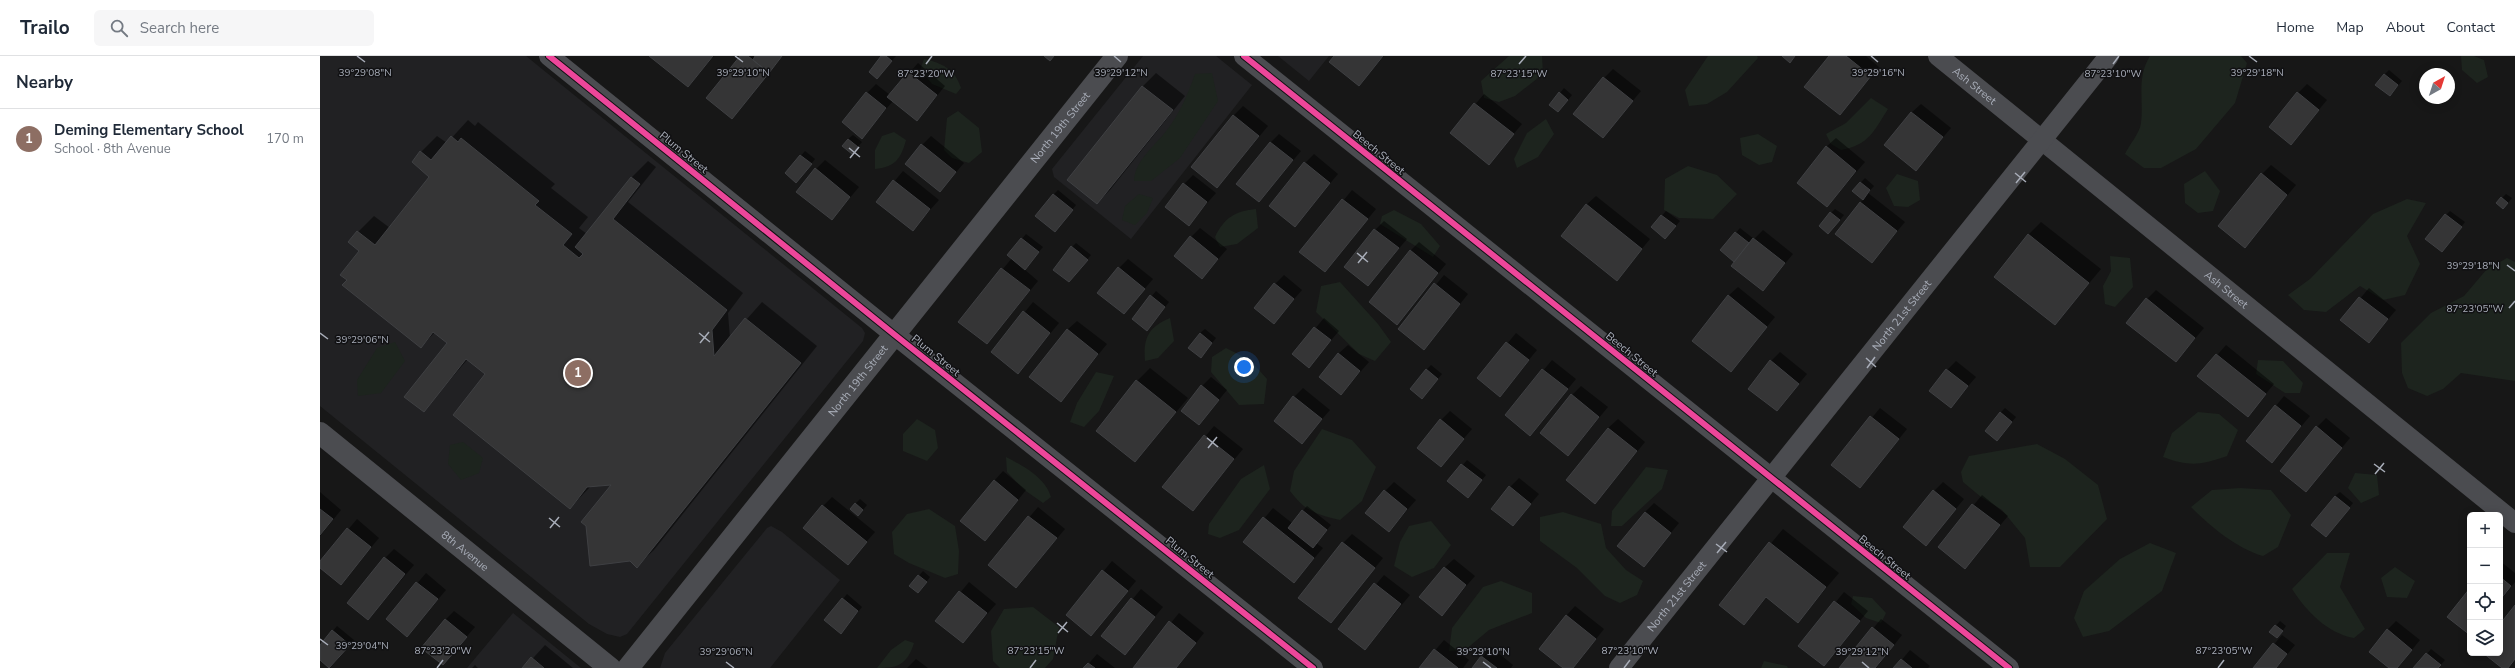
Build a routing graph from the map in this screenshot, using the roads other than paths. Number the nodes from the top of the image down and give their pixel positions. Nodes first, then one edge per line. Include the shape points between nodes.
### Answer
1 (549, 56) edge
2 (1117, 56) edge
3 (1244, 56) edge
4 (1938, 56) edge
5 (2109, 56) edge
6 (2042, 140) junction
7 (894, 335) junction
8 (320, 433) edge
9 (1771, 478) junction
10 (2515, 523) edge
11 (610, 668) edge
12 (628, 668) edge
13 (1313, 668) edge
14 (1619, 668) edge
15 (2009, 668) edge

1 - 7 street, Plum Street
2 - 7 street, North 19th Street
3 - 9 street, Beech Street
4 - 6 street, Ash Street
5 - 6 street, North 21st Street
6 - 9 street, North 21st Street
6 - 10 street, Ash Street
7 - 12 street, North 19th Street
7 - 13 street, Plum Street
8 - 11 street, 8th Avenue
9 - 14 street, North 21st Street
9 - 15 street, Beech Street

